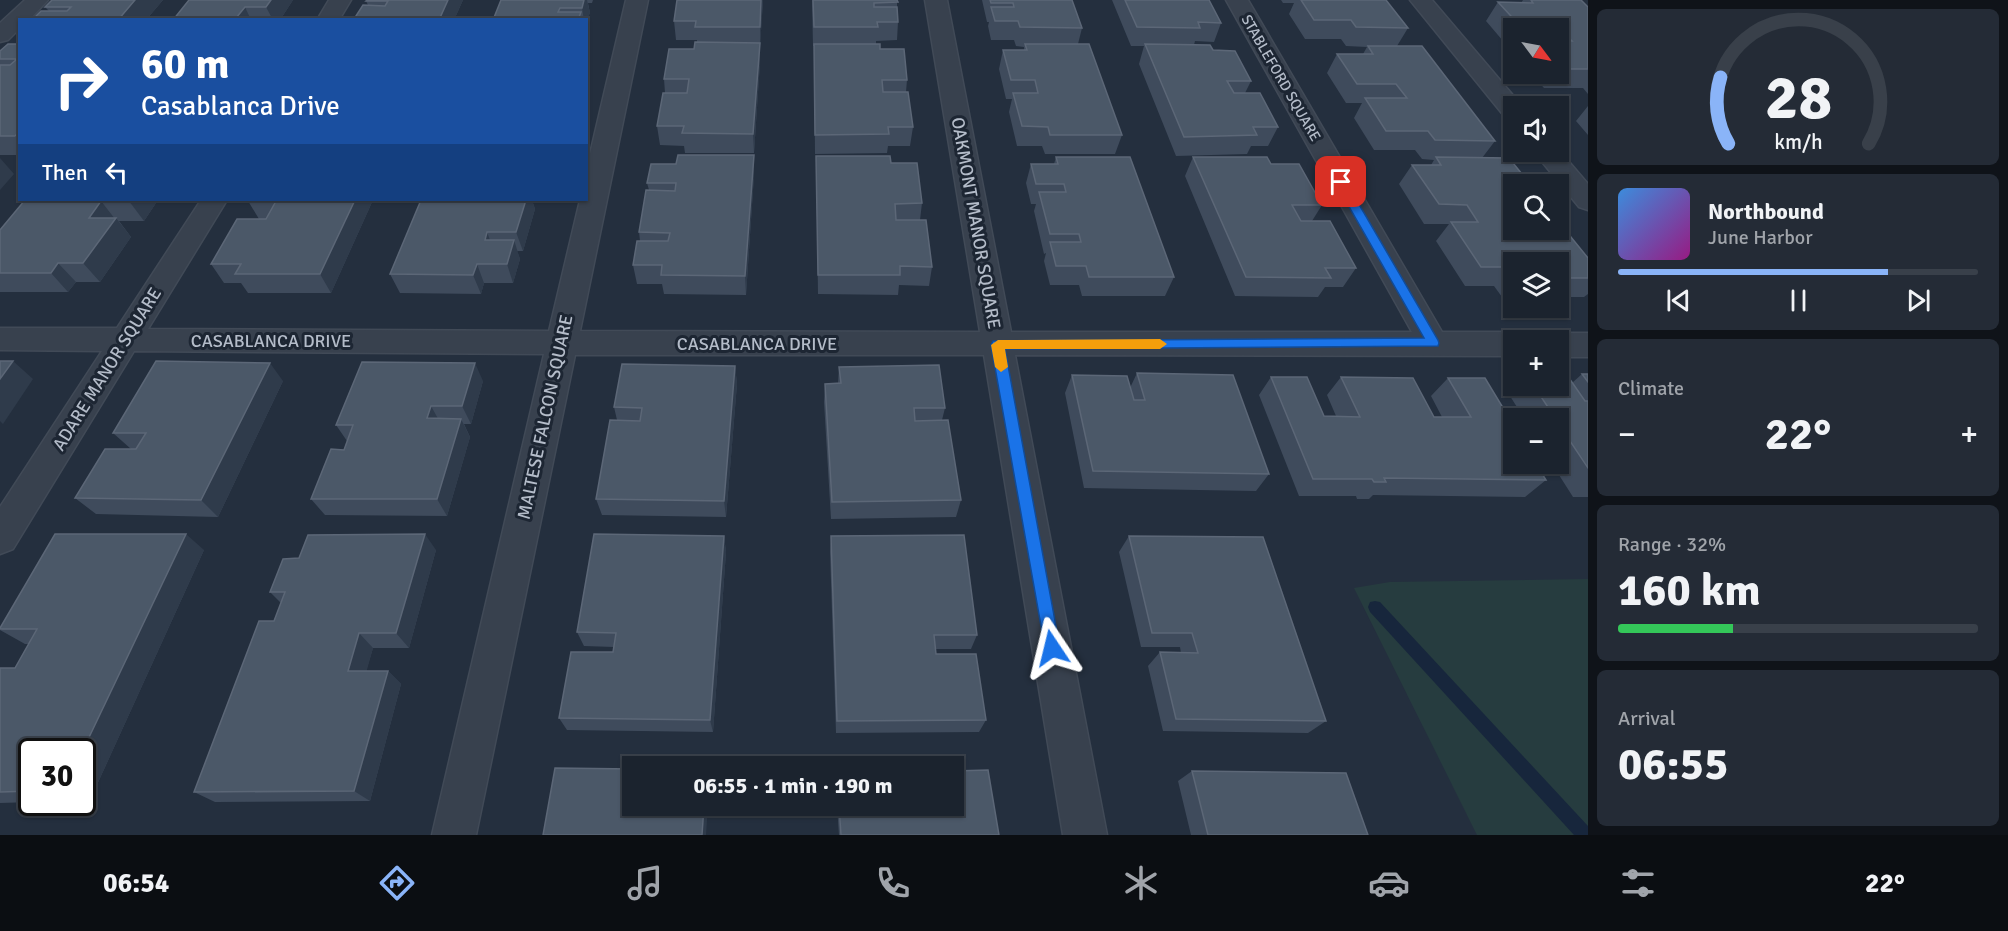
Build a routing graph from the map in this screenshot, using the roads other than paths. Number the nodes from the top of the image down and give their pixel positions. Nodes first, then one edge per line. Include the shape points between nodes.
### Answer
1 (37, 0) edge
2 (340, 0) edge
3 (637, 0) edge
4 (936, 0) edge
5 (1237, 0) edge
6 (1421, 0) edge
7 (329, 18) edge
8 (0, 35) edge
9 (1503, 99) edge
10 (1555, 162) edge
11 (213, 201) edge
12 (1588, 201) edge
13 (0, 339) edge
14 (124, 340) junction
15 (562, 343) junction
16 (1433, 343) junction
17 (1503, 344) edge
18 (998, 345) junction
19 (1569, 345) edge
20 (1588, 345) edge
21 (0, 538) edge
22 (453, 835) edge
23 (1085, 835) edge

1 - 8 street
2 - 7 street
3 - 15 street, MALTESE FALCON SQUARE
4 - 18 street, OAKMONT MANOR SQUARE
5 - 16 street, STABLEFORD SQUARE
6 - 9 street
10 - 12 street
11 - 14 street, ADARE MANOR SQUARE
13 - 14 street, CASABLANCA DRIVE
14 - 15 street, CASABLANCA DRIVE
14 - 21 street, ADARE MANOR SQUARE
15 - 18 street, CASABLANCA DRIVE
15 - 22 street, MALTESE FALCON SQUARE
16 - 17 street, CASABLANCA DRIVE
16 - 18 street, CASABLANCA DRIVE
18 - 23 street, OAKMONT MANOR SQUARE
19 - 20 street

